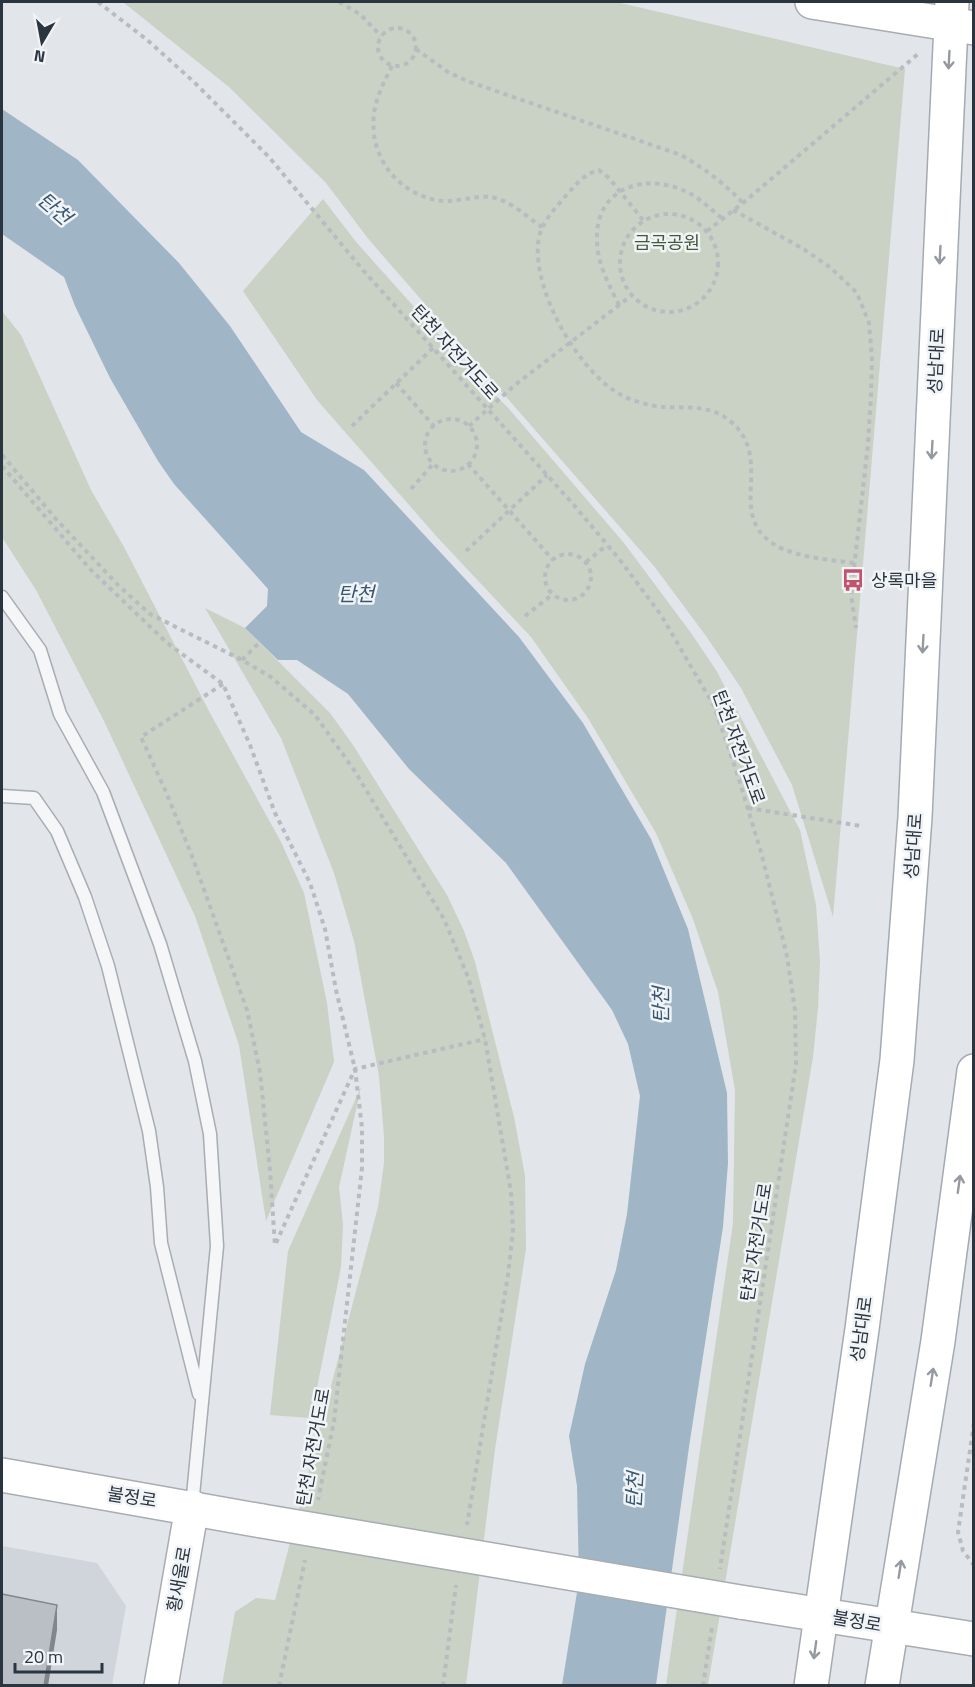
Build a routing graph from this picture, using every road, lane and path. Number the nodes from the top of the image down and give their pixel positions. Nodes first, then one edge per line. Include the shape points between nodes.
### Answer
1 (98, 2) edge
2 (339, 2) edge
3 (812, 2) edge
4 (959, 18) edge
5 (381, 36) junction
6 (416, 49) junction
7 (392, 66) junction
8 (885, 84) dead end
9 (619, 191) junction
10 (743, 203) junction
11 (734, 210) junction
12 (723, 219) junction
13 (643, 220) junction
14 (542, 227) junction
15 (707, 231) junction
16 (632, 295) junction
17 (619, 305) junction
18 (571, 342) junction
19 (432, 348) junction
20 (396, 383) junction
21 (488, 410) junction
22 (352, 426) dead end
23 (434, 426) junction
24 (470, 426) junction
25 (2, 455) edge
26 (433, 464) junction
27 (468, 464) junction
28 (2, 466) edge
29 (547, 476) junction
30 (411, 489) dead end
31 (509, 511) junction
32 (607, 545) junction
33 (466, 551) dead end
34 (553, 560) junction
35 (585, 562) junction
36 (854, 563) junction
37 (553, 594) junction
38 (2, 597) edge
39 (525, 616) dead end
40 (856, 628) dead end
41 (259, 643) dead end
42 (242, 660) junction
43 (223, 684) junction
44 (2, 796) edge
45 (748, 808) junction
46 (861, 826) dead end
47 (485, 1039) junction
48 (354, 1069) junction
49 (974, 1071) edge
50 (202, 1404) junction
51 (974, 1424) edge
52 (2, 1475) edge
53 (317, 1502) dead end
54 (192, 1507) junction
55 (466, 1528) dead end
56 (306, 1559) dead end
57 (974, 1565) edge
58 (458, 1574) dead end
59 (724, 1599) junction
60 (820, 1615) junction
61 (890, 1627) junction
62 (974, 1639) edge
63 (161, 1686) edge
64 (279, 1686) edge
65 (443, 1686) edge
66 (703, 1686) edge
67 (810, 1686) edge
68 (882, 1686) edge

1 - 19 path, 탄천 자전거도로 via 194,82 269,156
2 - 5 path via 360,15
3 - 4 main road
4 -> 60 main road, 성남대로 via 915,817 897,1060
5 - 6 path via 391,29 403,29 413,37
5 - 7 path via 379,54
6 - 7 path via 405,65
6 - 10 path via 467,81 681,155 705,169
7 - 14 path via 378,93 374,131 377,151 397,181 416,195 438,201 491,197 508,203
8 - 10 path
9 - 12 path via 635,184 671,186 693,195
9 - 13 path
9 - 14 path via 599,170 588,172
9 - 17 path via 598,223 597,241 599,260
10 - 11 path
11 - 12 path
11 - 36 path via 831,268 857,293 869,323 872,395
12 - 15 path
13 - 15 path via 677,214
13 - 16 path via 623,247 620,264
14 - 18 path via 538,263 543,284
15 - 16 path via 719,259 718,274 702,300 674,312 658,311
16 - 17 path
17 - 18 path
18 - 21 path
18 - 36 path via 599,380 619,394 662,407 708,408 729,419 744,434 750,451 751,513 756,528 783,549
19 - 20 path
19 - 21 path, 탄천 자전거도로
20 - 22 path
20 - 23 path
21 - 24 path
21 - 29 path, 탄천 자전거도로
23 - 24 path via 453,419
23 - 26 path via 425,448
24 - 27 path via 477,448
25 - 42 path via 56,519 150,614
26 - 27 path via 448,471
26 - 30 path
27 - 31 path
28 - 43 path, 탄천 자전거도로 via 90,569 167,643
29 - 31 path
29 - 32 path, 탄천 자전거도로
31 - 33 path
31 - 34 path
32 - 35 path
32 - 45 path, 탄천 자전거도로 via 661,615 714,706
34 - 35 path via 564,554
34 - 37 path via 545,577
35 - 37 path via 591,582 583,595 570,600
36 - 40 path via 851,595
37 - 39 path
38 - 50 lane via 40,650 60,714 103,792 159,944 195,1061 210,1134 218,1246
41 - 42 path
42 - 47 path via 271,677 315,715 354,770 444,919 468,977
43 - 48 path, 탄천 자전거도로 via 275,813 310,884 324,929
43 - 48 path via 141,737 192,856 247,1010 261,1082 275,1246
44 - 50 lane via 34,798 57,831 86,897 111,977 149,1131 161,1243
45 - 46 path
45 - 59 path, 탄천 자전거도로 via 787,956 795,1011 796,1064
47 - 48 path
47 - 55 path via 511,1192 513,1231
48 - 53 path, 탄천 자전거도로 via 362,1128 362,1168 334,1421
61 -> 49 main road via 938,1341
50 - 54 lane
51 - 57 path via 958,1532 963,1551
52 - 54 main road, 불정로
54 - 59 main road, 불정로, bridge
54 - 63 main road, 황새울로
56 - 64 path
58 - 65 path
59 - 60 main road, 불정로
59 - 66 path, 탄천 자전거도로
60 - 61 main road, 불정로
60 -> 67 main road, 성남대로
61 - 62 main road, 불정로
61 - 68 main road

